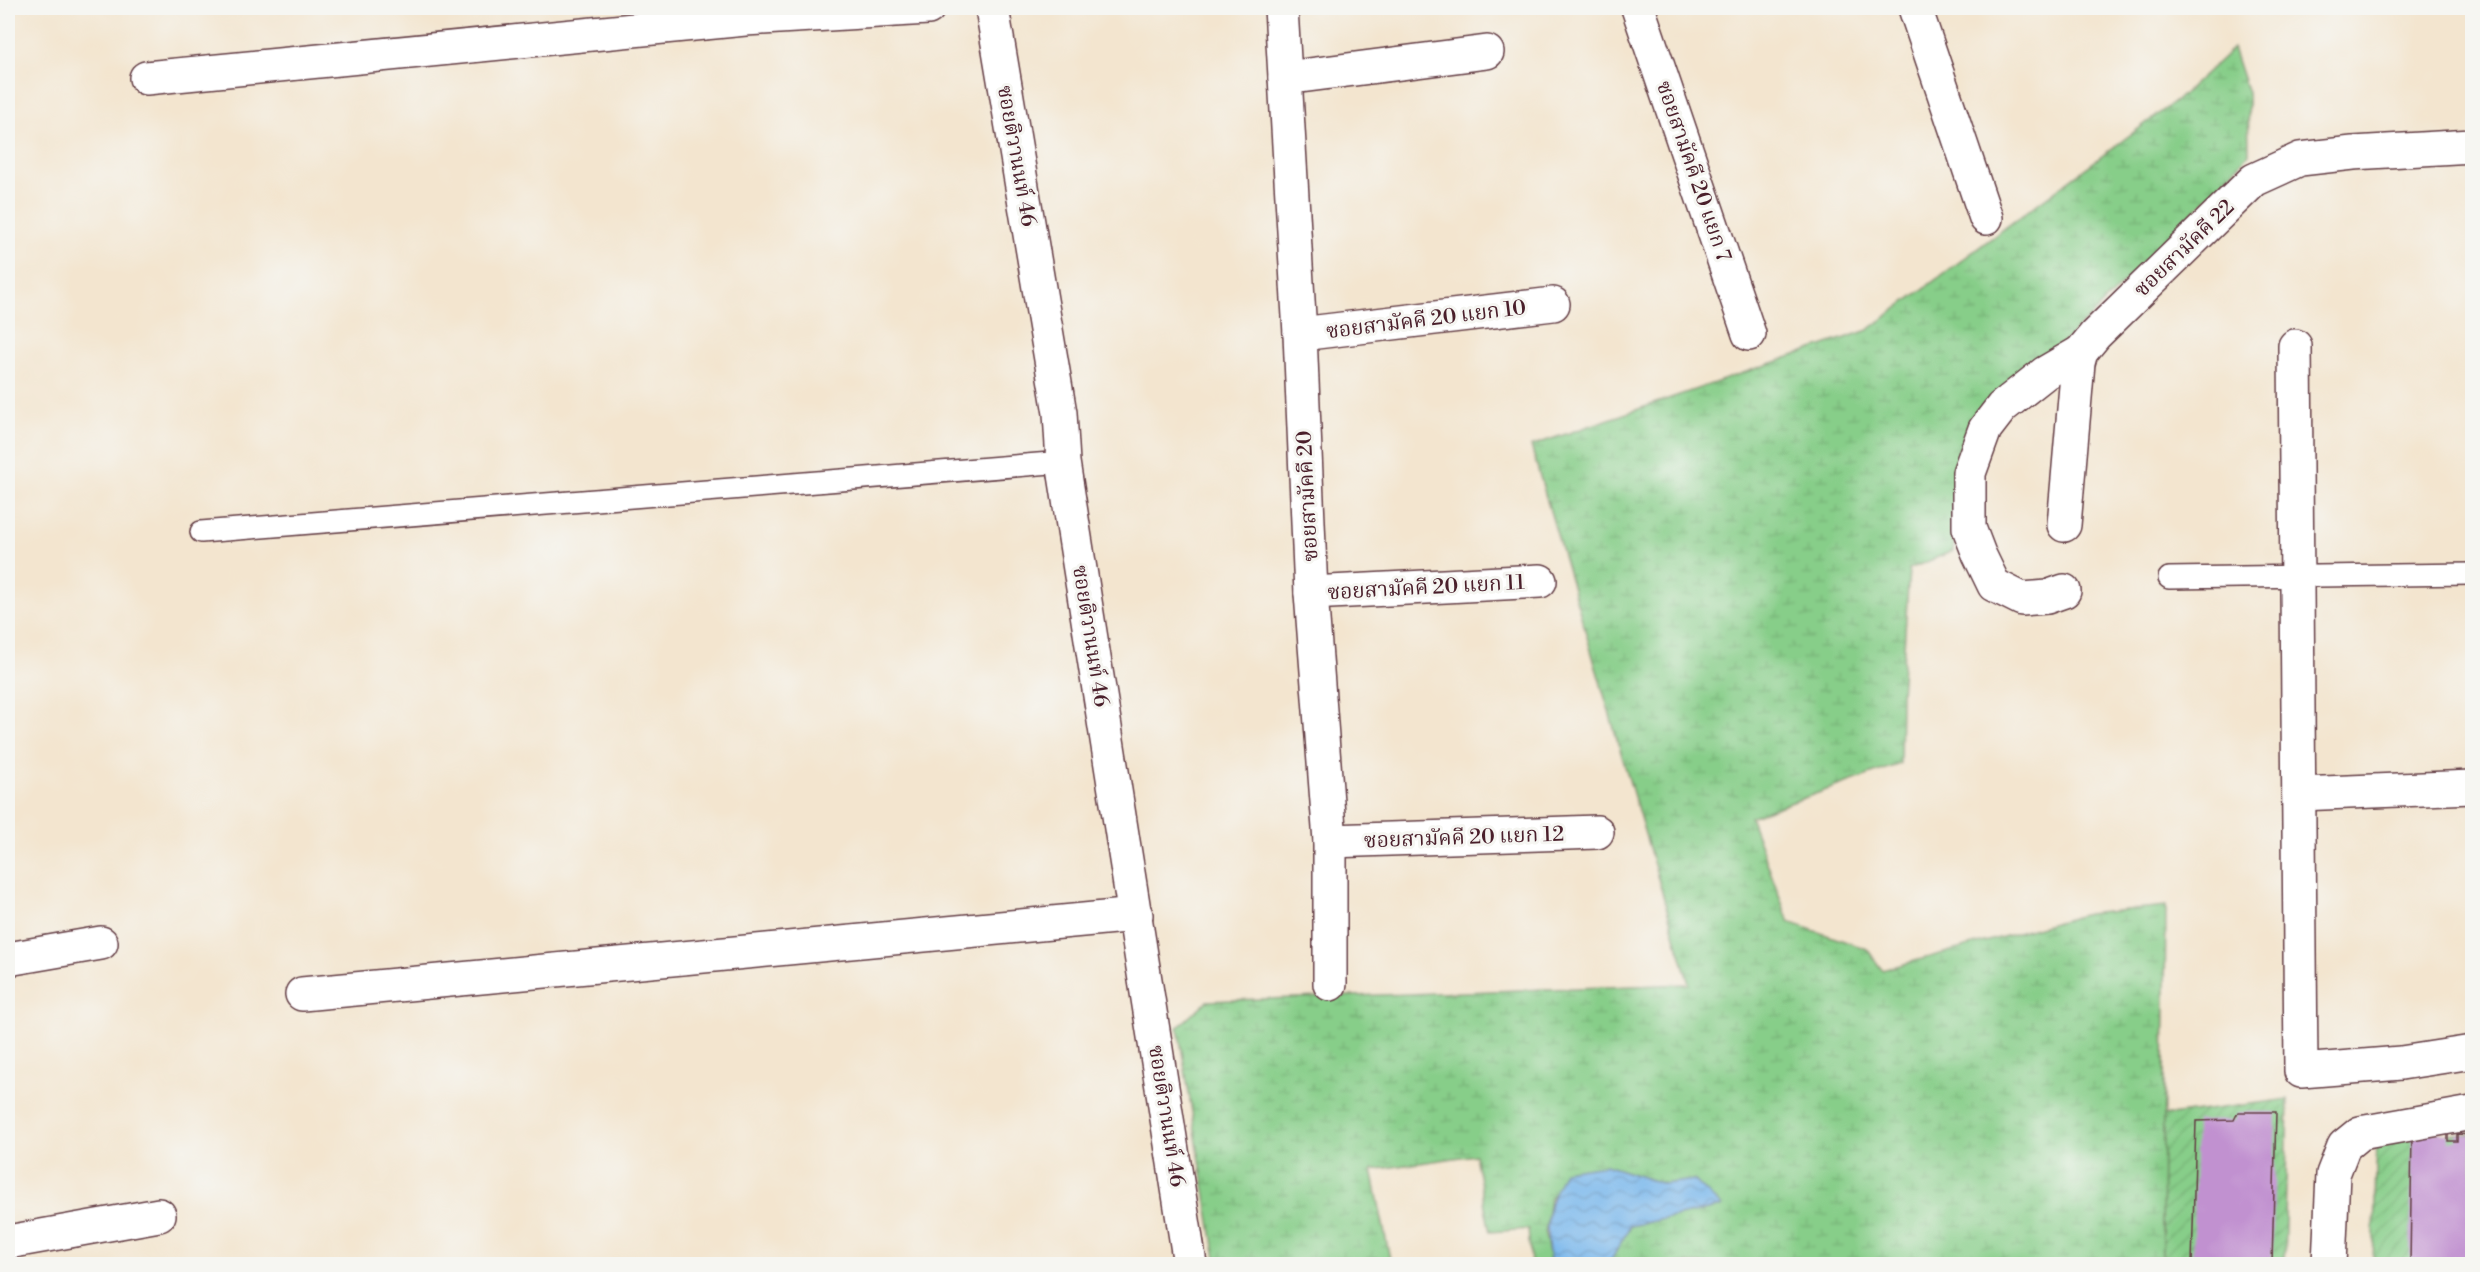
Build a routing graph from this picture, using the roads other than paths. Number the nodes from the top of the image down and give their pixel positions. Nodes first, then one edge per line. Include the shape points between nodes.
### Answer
1 (928, 8) edge
2 (992, 8) edge
3 (1281, 8) edge
4 (1638, 8) edge
5 (1915, 8) edge
6 (1486, 52) dead end
7 (146, 78) dead end
8 (1285, 78) junction
9 (2472, 146) edge
10 (1986, 218) dead end
11 (1553, 304) dead end
12 (1300, 334) junction
13 (1749, 334) dead end
14 (2295, 346) dead end
15 (2081, 352) junction
16 (1063, 462) junction
17 (2064, 525) dead end
18 (201, 532) dead end
19 (2472, 574) edge
20 (2169, 578) dead end
21 (2298, 578) junction
22 (1540, 581) dead end
23 (2064, 591) dead end
24 (1311, 593) junction
25 (2472, 787) edge
26 (2299, 794) junction
27 (1597, 832) dead end
28 (1330, 841) junction
29 (1136, 915) junction
30 (101, 943) dead end
31 (8, 958) edge
32 (1330, 984) dead end
33 (303, 994) dead end
34 (2472, 1052) edge
35 (2472, 1113) edge
36 (159, 1215) dead end
37 (8, 1242) edge
38 (1190, 1264) edge
39 (2330, 1264) edge

1 - 7 street via 745,20
2 - 16 street, ซอยติวานนท์ 46 via 1060,413
3 - 8 street, ซอยสามัคคี 20
4 - 13 street, ซอยสามัคคี 20 แยก 7
5 - 10 street
6 - 8 street
8 - 12 street, ซอยสามัคคี 20
9 - 15 street, ซอยสามัคคี 22 via 2300,159 2254,180
11 - 12 street, ซอยสามัคคี 20 แยก 10
12 - 24 street, ซอยสามัคคี 20
14 - 21 street
15 - 17 street
15 - 23 street via 2044,373 2002,407 1984,429 1969,473 1969,528 1994,585 2022,599
16 - 18 lane
16 - 29 street, ซอยติวานนท์ 46
19 - 21 lane
20 - 21 lane
21 - 26 street
22 - 24 street, ซอยสามัคคี 20 แยก 11
24 - 28 street, ซอยสามัคคี 20
25 - 26 street
26 - 34 street via 2301,1071 2401,1063
27 - 28 street, ซอยสามัคคี 20 แยก 12
28 - 32 street, ซอยสามัคคี 20
29 - 33 street
29 - 38 street, ซอยติวานนท์ 46
30 - 31 street
35 - 39 street via 2360,1133 2344,1146 2333,1174
36 - 37 street

